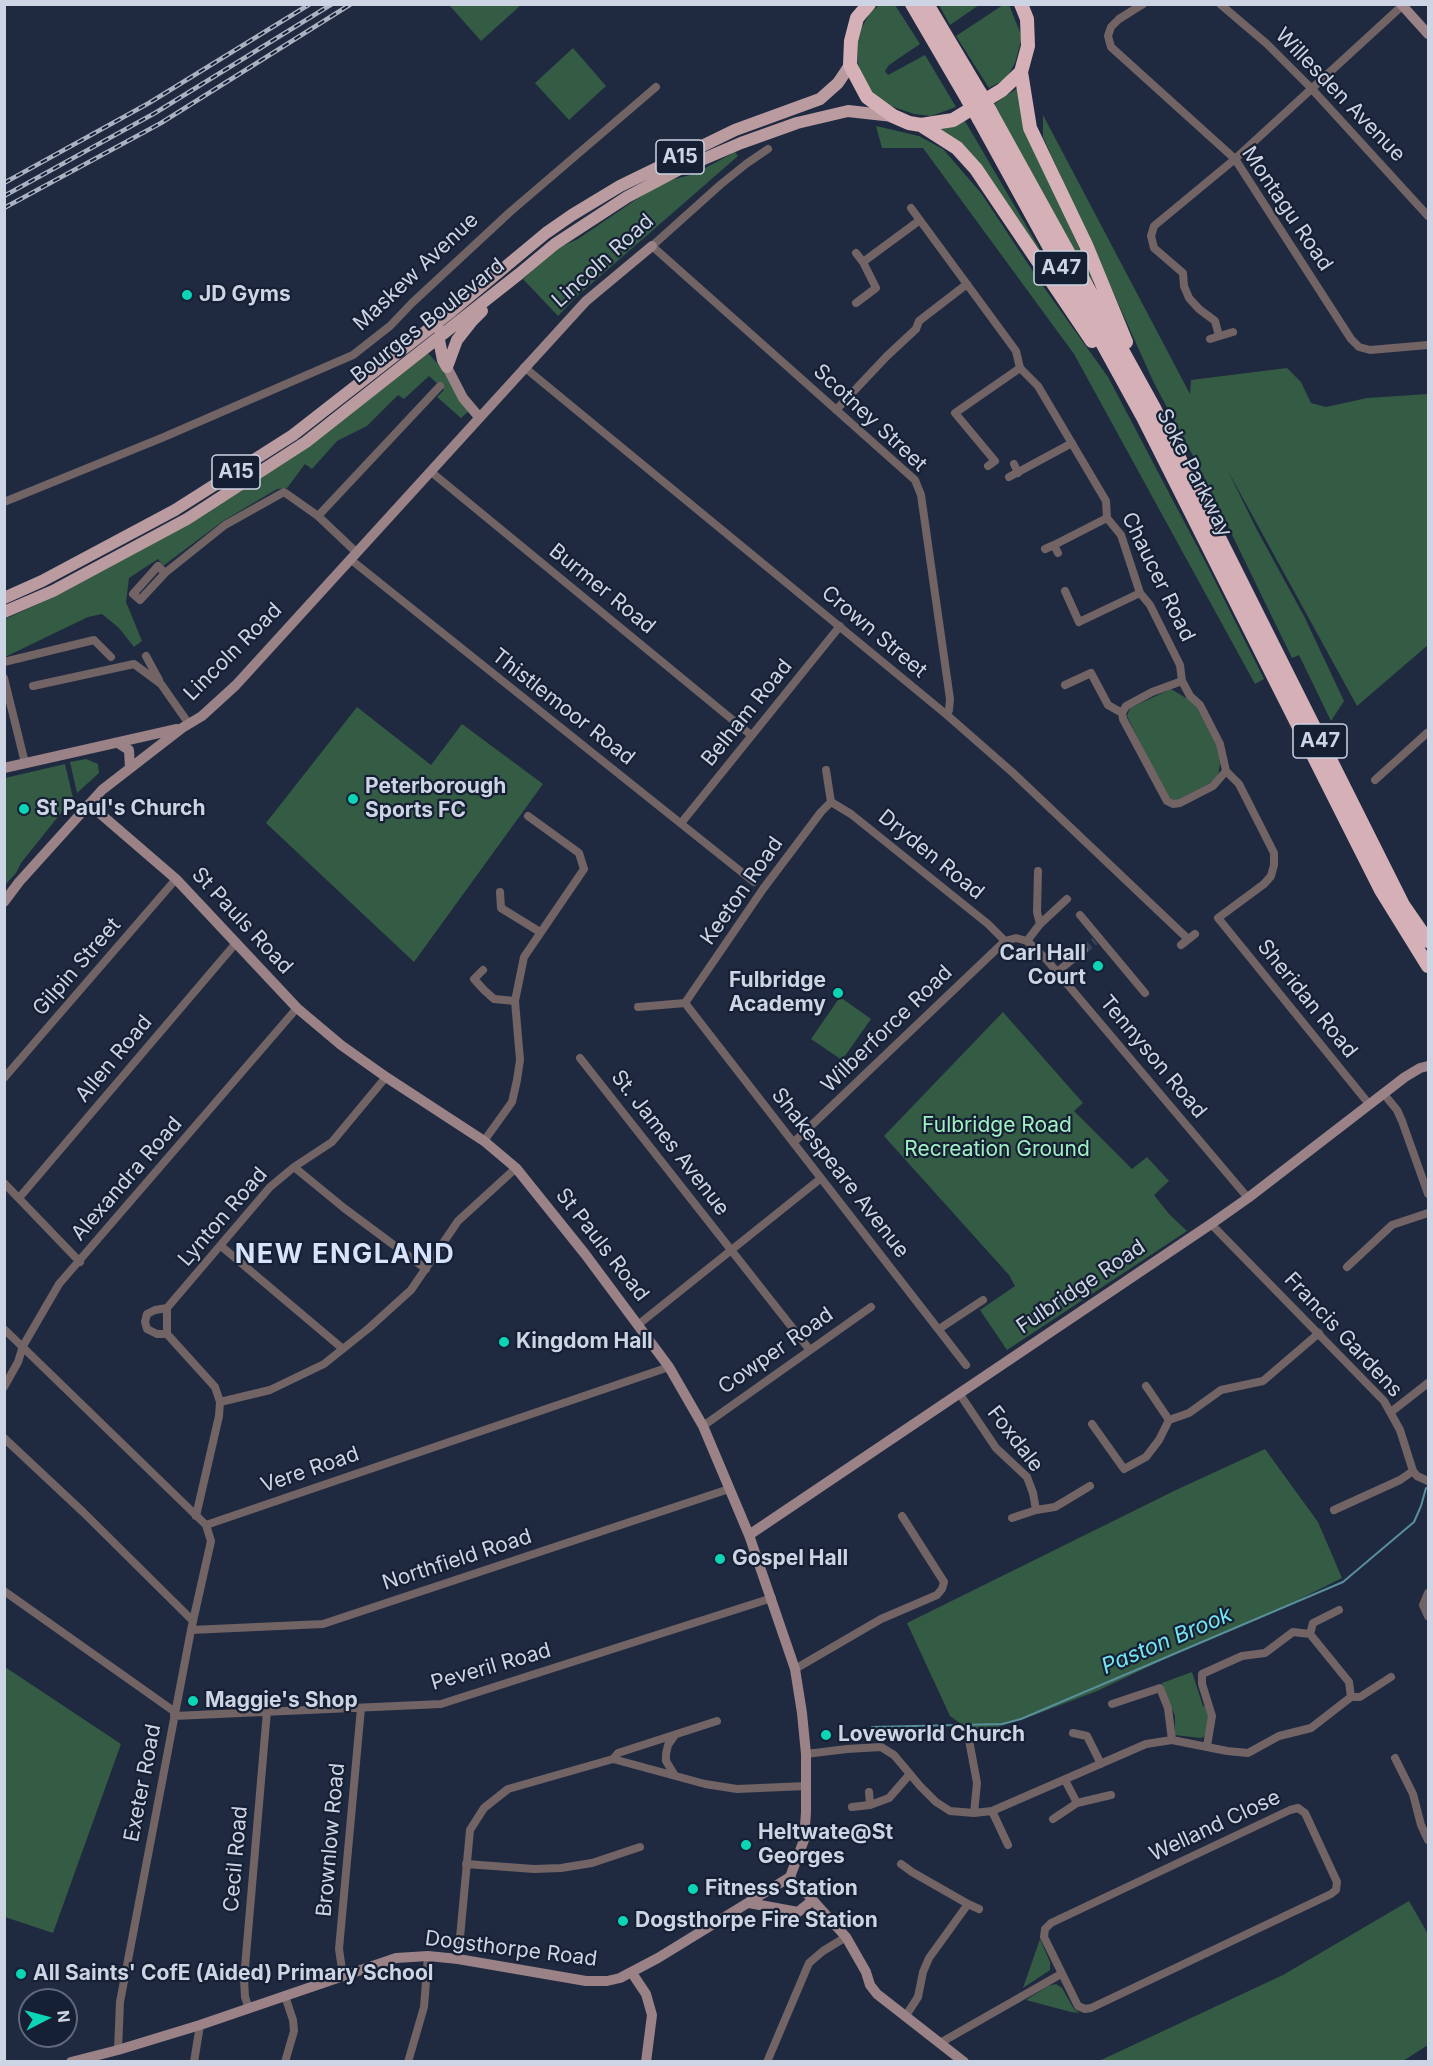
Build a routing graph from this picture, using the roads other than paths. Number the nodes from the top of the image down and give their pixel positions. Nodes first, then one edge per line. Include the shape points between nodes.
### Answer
1 (868, 4) edge
2 (912, 4) edge
3 (927, 4) edge
4 (1021, 4) edge
5 (1033, 4) edge
6 (1143, 4) edge
7 (1220, 4) edge
8 (1403, 5) edge
9 (856, 11) edge
10 (1027, 19) junction
11 (1428, 34) edge
12 (850, 65) junction
13 (1021, 72) junction
14 (656, 87) dead end
15 (1311, 88) junction
16 (974, 96) junction
17 (893, 116) junction
18 (921, 125) junction
19 (768, 149) dead end
20 (1235, 159) junction
21 (911, 208) dead end
22 (1428, 216) edge
23 (920, 220) junction
24 (652, 246) junction
25 (856, 253) dead end
26 (863, 262) junction
27 (519, 274) junction
28 (967, 284) junction
29 (856, 303) dead end
30 (446, 316) junction
31 (1233, 332) dead end
32 (440, 335) junction
33 (1219, 336) junction
34 (1210, 339) dead end
35 (1428, 345) edge
36 (447, 367) junction
37 (524, 367) junction
38 (1020, 368) junction
39 (440, 386) dead end
40 (837, 410) junction
41 (1148, 413) junction
42 (479, 417) junction
43 (1072, 442) junction
44 (1014, 464) dead end
45 (988, 466) dead end
46 (430, 471) junction
47 (1018, 473) junction
48 (1009, 477) dead end
49 (4, 502) edge
50 (318, 516) junction
51 (1107, 518) junction
52 (1054, 545) junction
53 (1045, 549) dead end
54 (1058, 553) dead end
55 (353, 555) junction
56 (165, 573) dead end
57 (1065, 591) dead end
58 (1140, 593) junction
59 (5, 597) edge
60 (8, 611) edge
61 (840, 626) junction
62 (146, 656) dead end
63 (111, 657) dead end
64 (4, 662) edge
65 (4, 678) edge
66 (1182, 681) junction
67 (161, 684) junction
68 (1065, 685) dead end
69 (33, 686) dead end
70 (1122, 713) junction
71 (947, 715) junction
72 (186, 726) junction
73 (1428, 734) edge
74 (751, 735) junction
75 (118, 743) junction
76 (25, 763) junction
77 (4, 768) edge
78 (130, 768) junction
79 (826, 770) dead end
80 (1226, 771) junction
81 (1375, 780) dead end
82 (831, 802) junction
83 (89, 804) junction
84 (528, 816) dead end
85 (682, 822) junction
86 (1038, 871) dead end
87 (176, 879) junction
88 (19, 882) junction
89 (754, 882) dead end
90 (4, 892) edge
91 (500, 892) dead end
92 (1067, 899) dead end
93 (4, 902) edge
94 (1080, 915) dead end
95 (1218, 918) joint
96 (1040, 924) junction
97 (540, 932) junction
98 (1005, 941) junction
99 (1027, 941) junction
100 (1428, 941) edge
101 (236, 943) junction
102 (1181, 945) dead end
103 (1084, 950) tunnel mouth
104 (1428, 966) edge
105 (483, 970) dead end
106 (1057, 972) junction
107 (1145, 993) dead end
108 (515, 1001) junction
109 (685, 1003) junction
110 (638, 1007) dead end
111 (297, 1008) junction
112 (580, 1058) dead end
113 (1428, 1066) edge
114 (386, 1077) junction
115 (4, 1078) edge
116 (1383, 1093) junction
117 (1369, 1104) junction
118 (484, 1141) junction
119 (794, 1142) junction
120 (294, 1167) junction
121 (516, 1168) junction
122 (820, 1179) junction
123 (4, 1183) edge
124 (1428, 1194) edge
125 (19, 1198) junction
126 (1248, 1198) junction
127 (1428, 1213) edge
128 (1211, 1224) junction
129 (221, 1246) junction
130 (731, 1250) junction
131 (80, 1262) junction
132 (1347, 1267) dead end
133 (426, 1269) junction
134 (983, 1300) dead end
135 (871, 1307) dead end
136 (167, 1308) junction
137 (639, 1324) junction
138 (4, 1329) edge
139 (939, 1329) junction
140 (1319, 1333) junction
141 (167, 1334) junction
142 (22, 1346) junction
143 (343, 1349) junction
144 (809, 1349) junction
145 (966, 1365) dead end
146 (669, 1366) junction
147 (1428, 1383) edge
148 (1146, 1386) dead end
149 (4, 1387) edge
150 (959, 1394) junction
151 (220, 1402) junction
152 (1391, 1412) junction
153 (1169, 1419) junction
154 (1092, 1424) dead end
155 (703, 1425) junction
156 (4, 1438) edge
157 (1413, 1471) junction
158 (1428, 1481) edge
159 (1090, 1486) dead end
160 (729, 1489) junction
161 (1036, 1510) junction
162 (1334, 1510) dead end
163 (196, 1516) junction
164 (902, 1516) dead end
165 (1012, 1518) dead end
166 (206, 1525) junction
167 (749, 1535) junction
168 (4, 1591) edge
169 (1428, 1593) edge
170 (772, 1598) junction
171 (1339, 1610) dead end
172 (1428, 1616) edge
173 (193, 1621) junction
174 (191, 1630) junction
175 (1310, 1634) junction
176 (795, 1669) junction
177 (1390, 1677) dead end
178 (1351, 1697) junction
179 (1112, 1704) dead end
180 (361, 1707) junction
181 (267, 1711) junction
182 (175, 1714) junction
183 (717, 1721) dead end
184 (1073, 1733) dead end
185 (675, 1735) junction
186 (969, 1740) dead end
187 (1172, 1740) junction
188 (1207, 1746) junction
189 (806, 1755) junction
190 (1395, 1758) dead end
191 (613, 1759) junction
192 (1101, 1764) junction
193 (674, 1774) junction
194 (909, 1774) junction
195 (1065, 1780) junction
196 (806, 1786) junction
197 (868, 1792) dead end
198 (1111, 1795) dead end
199 (1077, 1803) junction
200 (870, 1805) junction
201 (852, 1808) dead end
202 (992, 1811) junction
203 (974, 1814) junction
204 (1053, 1819) dead end
205 (1428, 1840) edge
206 (1008, 1845) dead end
207 (640, 1847) dead end
208 (466, 1864) junction
209 (902, 1864) dead end
210 (790, 1877) junction
211 (813, 1900) junction
212 (749, 1903) junction
213 (968, 1904) junction
214 (979, 1909) dead end
215 (846, 1937) junction
216 (428, 1956) junction
217 (458, 1959) junction
218 (632, 1972) junction
219 (1060, 1974) junction
220 (343, 1976) junction
221 (285, 1996) junction
222 (249, 2009) junction
223 (905, 2017) junction
224 (200, 2025) junction
225 (940, 2043) junction
226 (118, 2050) junction
227 (72, 2061) edge
228 (194, 2061) edge
229 (285, 2061) edge
230 (408, 2061) edge
231 (646, 2061) edge
232 (767, 2061) edge
233 (964, 2061) edge

1 - 9 highway
2 - 16 highway, Soke Parkway / A47
3 - 16 highway, Soke Parkway / A47
4 - 10 highway
5 - 10 highway
6 - 20 street, Montagu Road via 1111,27 1111,47
7 - 15 street, Willesden Avenue
8 - 11 street
8 - 15 street
9 - 12 highway
10 - 13 highway via 1028,46
12 - 17 highway via 867,97
12 - 30 main road, Bourges Boulevard / A15 via 820,99 735,130 620,186 572,215
13 - 18 highway via 1002,90 953,120
13 - 41 highway, A47 via 1030,129 1086,245
14 - 49 street, Maskew Avenue via 510,212 390,326 352,355
15 - 20 street
15 - 22 street, Willesden Avenue
16 - 41 highway, Soke Parkway / A47, bridge
17 - 18 highway
17 - 27 main road, Bourges Boulevard / A15 via 848,111 797,123 741,143 627,196 581,225
18 - 41 highway, A47 via 957,148 976,169
19 - 24 street, Lincoln Road via 720,185
20 - 33 street via 1154,226 1151,236 1154,248 1183,273 1189,298 1215,321
20 - 35 street, Montagu Road via 1359,347 1370,350
21 - 23 street, Chaucer Road
23 - 26 street
23 - 28 street, Chaucer Road
24 - 37 street, Lincoln Road via 586,301
24 - 40 street, Scotney Street
25 - 26 street
26 - 29 street via 876,288
27 - 32 main road, Bourges Boulevard / A15
27 - 36 main road via 457,340
28 - 38 street, Chaucer Road via 1016,351
28 - 40 street via 919,321 916,329
30 - 32 main road
30 - 59 main road, Bourges Boulevard / A15 via 294,435 175,510
31 - 33 street
32 - 36 main road
32 - 60 main road, Bourges Boulevard / A15 via 306,442 187,519
33 - 34 street
36 - 42 street via 463,398
37 - 42 street, Lincoln Road
37 - 61 street, Crown Street
38 - 43 street, Chaucer Road via 1038,386
38 - 45 street via 955,413 994,461
39 - 50 street
40 - 71 street, Scotney Street via 915,480 921,495 950,699
41 - 100 highway, Soke Parkway / A47 via 1403,905
41 - 104 highway, Soke Parkway / A47 via 1366,861
42 - 46 street, Lincoln Road
43 - 47 street
43 - 51 street, Chaucer Road via 1106,501
44 - 47 street
46 - 55 street, Lincoln Road
46 - 74 street, Burmer Road
47 - 48 street
50 - 55 street, Thistlemoor Road
50 - 56 street, Thistlemoor Road via 284,492 225,525
51 - 52 street
51 - 58 street, Chaucer Road via 1121,535
52 - 53 street
52 - 54 street
55 - 72 street, Lincoln Road via 236,685
55 - 85 street, Thistlemoor Road via 582,746
57 - 58 street via 1079,621
58 - 66 street, Chaucer Road via 1180,665
61 - 71 street, Crown Street
61 - 74 street, Belham Road
62 - 67 street
63 - 64 street via 94,640
65 - 76 street
66 - 70 street via 1152,692 1126,706
66 - 80 street, Chaucer Road via 1200,705 1220,744
67 - 69 street via 135,664
67 - 72 street
68 - 70 street via 1091,673 1108,705
70 - 80 street via 1167,801 1180,803 1205,791
71 - 102 street, Crown Street via 1192,937
72 - 75 street
72 - 78 street, Lincoln Road
73 - 81 street
74 - 85 street, Belham Road
75 - 76 street
75 - 78 street via 129,750
76 - 77 street
78 - 83 street, Lincoln Road
79 - 82 street
80 - 95 street, Chaucer Road via 1239,784 1274,854 1274,865 1264,884
82 - 98 street, Dryden Road via 852,814
82 - 109 street, Keeton Road via 763,889
83 - 87 street, St Pauls Road
83 - 88 street, Lincoln Road
84 - 97 street via 579,853 584,869
85 - 89 street, Thistlemoor Road
86 - 96 street
87 - 101 street, St Pauls Road
87 - 115 street, Gilpin Street
88 - 90 street
88 - 93 street, Lincoln Road
91 - 97 street via 501,908
92 - 96 street
94 - 107 street
95 - 117 street, Sheridan Road
96 - 99 street
97 - 108 street via 524,957
98 - 99 street
98 - 119 street, Wilberforce Road
99 - 106 street, Tennyson Road
101 - 111 street, St Pauls Road
101 - 125 street, Allen Road
103 - 106 street
105 - 108 street via 474,979 484,990 494,999
106 - 126 street, Tennyson Road
108 - 118 street via 520,1060 517,1080 512,1102
109 - 110 street
109 - 119 street, Shakespeare Avenue
111 - 114 street, St Pauls Road
111 - 131 street, Alexandra Road
112 - 130 street, St. James Avenue
113 - 116 street, Fulbridge Road
114 - 118 street, St Pauls Road
114 - 120 street, Lynton Road via 332,1142
116 - 117 street, Fulbridge Road
116 - 124 street via 1402,1121
117 - 126 street, Fulbridge Road
118 - 121 street, St Pauls Road
119 - 122 street, Shakespeare Avenue
120 - 129 street, Lynton Road via 270,1187
120 - 133 street
121 - 133 street via 458,1221
121 - 137 street, St Pauls Road
122 - 130 street
122 - 139 street, Shakespeare Avenue
123 - 125 street
125 - 131 street
126 - 128 street, Fulbridge Road
127 - 132 street via 1392,1225
128 - 140 street, Francis Gardens
128 - 150 street, Fulbridge Road
129 - 136 street, Lynton Road
129 - 143 street
130 - 137 street
130 - 144 street, St. James Avenue
131 - 142 street, Alexandra Road via 59,1284
133 - 143 street via 411,1290
134 - 139 street
135 - 144 street, Cowper Road
136 - 141 street
136 - 141 street, Lynton Road via 147,1314 145,1322 147,1329 156,1334
137 - 146 street, St Pauls Road
138 - 142 street
139 - 145 street, Shakespeare Avenue
140 - 152 street, Francis Gardens
140 - 153 street via 1263,1381 1221,1390 1189,1413
141 - 151 street, Lynton Road via 215,1387
142 - 149 street, Alexandra Road
142 - 163 street
143 - 151 street via 324,1364 270,1390
144 - 155 street, Cowper Road
146 - 155 street, St Pauls Road
146 - 166 street, Vere Road
147 - 152 street
148 - 153 street
150 - 161 street, Foxdale via 996,1448 1027,1477
150 - 167 street, Fulbridge Road
151 - 163 street
152 - 157 street, Francis Gardens via 1401,1430
153 - 154 street via 1146,1457 1125,1469
155 - 160 street, St Pauls Road
156 - 173 street
157 - 158 street
157 - 162 street
159 - 161 street via 1055,1507
160 - 167 street, St Pauls Road
160 - 174 street, Northfield Road via 323,1624
161 - 165 street
163 - 166 street
164 - 176 street via 944,1582 942,1589
166 - 173 street, Exeter Road via 211,1541
167 - 170 street, St Pauls Road
168 - 182 street
169 - 172 street via 1424,1605
170 - 176 street, St Pauls Road
170 - 180 street, Peveril Road via 441,1704
171 - 175 street via 1313,1623
173 - 174 street, Exeter Road
174 - 182 street, Exeter Road
175 - 178 street via 1350,1682
175 - 188 street via 1293,1632 1265,1653 1242,1656 1202,1674 1212,1716
176 - 189 street, St Pauls Road
177 - 178 street via 1360,1697
178 - 188 street via 1311,1728 1279,1736 1248,1753
179 - 187 street via 1160,1688 1168,1708
180 - 181 street, Peveril Road
180 - 220 street, Brownlow Road via 339,1949
181 - 182 street, Peveril Road
181 - 222 street, Cecil Road via 244,1979
182 - 226 street, Exeter Road via 120,2002
183 - 185 street
184 - 192 street via 1087,1736
185 - 191 street via 618,1753
185 - 193 street via 666,1754
186 - 203 street via 977,1783
187 - 188 street
187 - 192 street via 1146,1744
189 - 194 street via 880,1747 894,1755
189 - 196 street, St Pauls Road
190 - 205 street via 1413,1794
191 - 193 street
191 - 208 street via 508,1789 475,1820
192 - 195 street
193 - 196 street via 737,1789
194 - 200 street via 889,1798
194 - 203 street via 950,1811
195 - 199 street
195 - 202 street
196 - 210 street, St Pauls Road via 804,1840
197 - 200 street
198 - 199 street
199 - 204 street
200 - 201 street
202 - 203 street
202 - 206 street
207 - 208 street via 592,1863 561,1868
208 - 217 street
209 - 213 street
210 - 211 street
210 - 212 street, Dogsthorpe Road
211 - 212 street via 798,1912
211 - 215 street
212 - 218 street, Dogsthorpe Road
213 - 214 street
213 - 223 street via 929,1958 918,1997
215 - 223 street via 870,1985
215 - 232 street via 809,1963
216 - 217 street, Dogsthorpe Road
216 - 220 street, Dogsthorpe Road via 396,1958
216 - 230 street via 424,2007
217 - 218 street, Dogsthorpe Road via 586,1981 607,1981
218 - 231 street via 646,1994 652,2015
219 - 219 street, Welland Close via 1044,1937 1051,1923 1290,1810 1298,1808 1305,1813 1337,1882 1331,1894 1091,2008 1078,2006
219 - 225 street
220 - 221 street, Dogsthorpe Road
221 - 222 street, Dogsthorpe Road
221 - 229 street via 294,2031
222 - 224 street, Dogsthorpe Road
223 - 225 street
224 - 226 street, Dogsthorpe Road
224 - 228 street
225 - 233 street
226 - 227 street, Dogsthorpe Road

